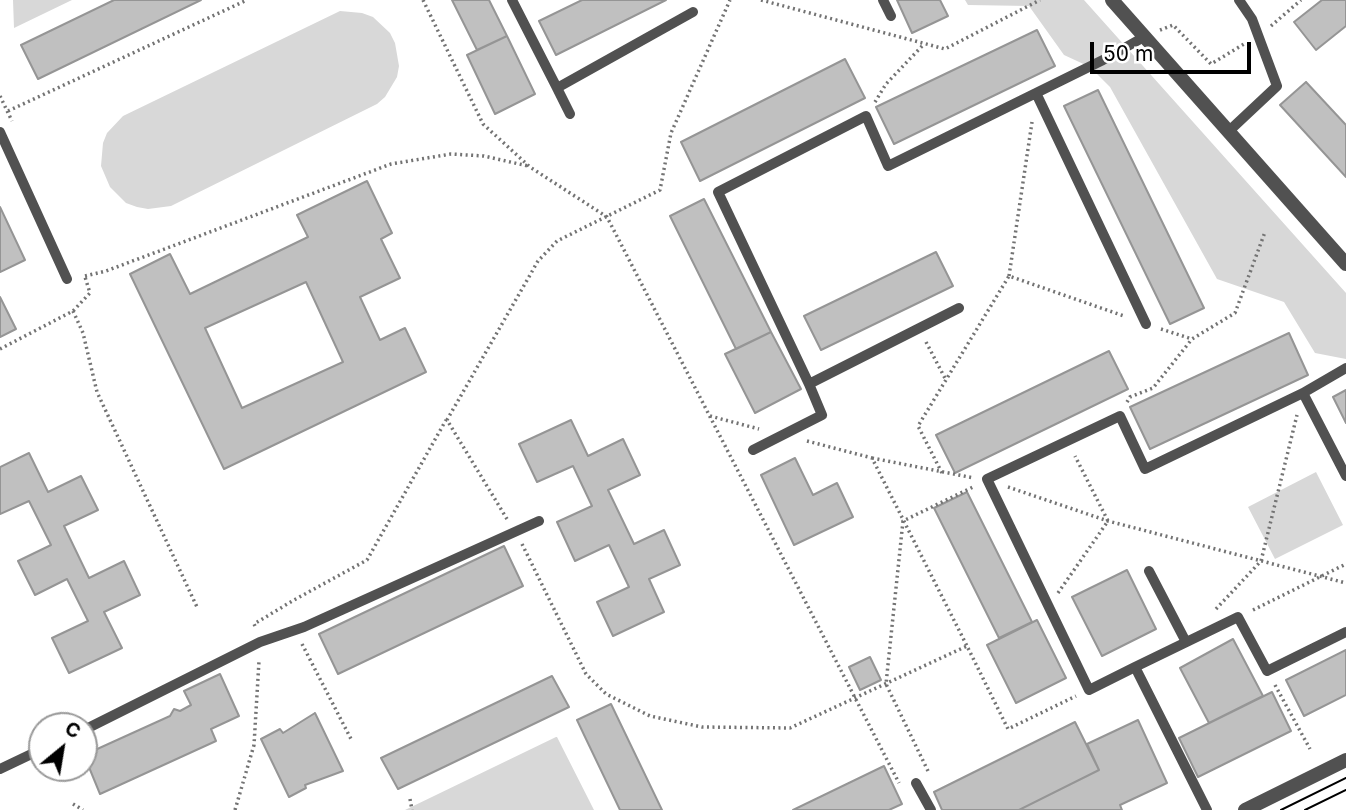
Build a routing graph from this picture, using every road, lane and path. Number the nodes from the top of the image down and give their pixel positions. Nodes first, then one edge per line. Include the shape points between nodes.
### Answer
1 (247, 0) edge
2 (423, 0) edge
3 (512, 0) edge
4 (730, 0) edge
5 (761, 0) edge
6 (883, 0) edge
7 (1040, 0) edge
8 (1112, 0) edge
9 (1239, 0) edge
10 (1301, 0) edge
11 (693, 12) dead end
12 (891, 16) dead end
13 (1258, 36) junction
14 (1144, 37) junction
15 (924, 44) junction
16 (557, 88) junction
17 (1036, 93) junction
18 (7, 111) dead end
19 (570, 114) dead end
20 (866, 116) junction
21 (1229, 131) junction
22 (0, 132) edge
23 (530, 167) junction
24 (607, 217) junction
25 (1265, 232) dead end
26 (1346, 264) edge
27 (85, 276) dead end
28 (1009, 276) junction
29 (67, 279) dead end
30 (90, 293) dead end
31 (959, 308) dead end
32 (73, 311) junction
33 (1146, 324) junction
34 (919, 328) junction
35 (1192, 339) junction
36 (0, 349) edge
37 (1346, 368) edge
38 (946, 380) junction
39 (809, 384) junction
40 (1303, 393) junction
41 (710, 416) junction
42 (1120, 416) junction
43 (447, 420) junction
44 (783, 435) junction
45 (1067, 442) junction
46 (753, 450) dead end
47 (872, 458) junction
48 (942, 473) junction
49 (1346, 476) edge
50 (987, 480) junction
51 (539, 521) dead end
52 (904, 521) junction
53 (1108, 521) junction
54 (516, 533) junction
55 (1261, 561) junction
56 (1346, 564) edge
57 (1149, 571) dead end
58 (1321, 576) junction
59 (1346, 583) edge
60 (197, 607) dead end
61 (1049, 607) junction
62 (1214, 612) dead end
63 (1238, 617) junction
64 (294, 629) junction
65 (1346, 632) edge
66 (260, 642) junction
67 (1186, 642) junction
68 (967, 646) junction
69 (1135, 667) junction
70 (1267, 671) junction
71 (886, 684) junction
72 (1089, 690) junction
73 (855, 698) junction
74 (98, 723) edge
75 (351, 738) dead end
76 (1310, 749) dead end
77 (885, 750) dead end
78 (28, 756) edge
79 (1346, 760) edge
80 (0, 769) edge
81 (916, 783) joint
82 (410, 799) dead end
83 (74, 804) dead end
84 (83, 810) edge
85 (235, 810) edge
86 (412, 810) edge
87 (931, 810) edge
88 (1207, 810) edge
89 (1245, 810) edge

1 - 18 path
2 - 23 path via 483,124
3 - 16 lane
4 - 24 path via 671,133 660,190
5 - 15 path
6 - 12 lane
7 - 15 path via 945,49
8 - 14 street
9 - 13 lane
10 - 13 path
11 - 16 lane
13 - 14 path via 1211,64 1173,25
13 - 21 lane via 1277,86
14 - 17 lane
14 - 21 street
15 - 20 path via 886,84
16 - 19 lane
17 - 20 lane via 888,166
17 - 28 path
17 - 33 lane
20 - 39 lane via 718,192
21 - 26 street
22 - 29 lane
23 - 24 path
23 - 27 path via 451,154 391,164
24 - 41 path
24 - 43 path via 557,242 538,261
25 - 35 path via 1236,313
28 - 33 path
28 - 38 path
30 - 32 path
31 - 34 lane
32 - 36 path
32 - 60 path via 97,391
33 - 35 path
34 - 38 path
34 - 39 lane
35 - 42 path via 1153,388 1130,397
37 - 40 lane
38 - 48 path via 918,426
39 - 44 lane via 822,415
40 - 42 lane via 1146,469
40 - 49 lane
40 - 55 path
41 - 44 path
41 - 73 path
42 - 45 lane
43 - 54 path
43 - 66 path via 367,559 254,624
44 - 46 lane
44 - 47 path
45 - 50 lane
45 - 53 path
47 - 48 path
47 - 52 path
48 - 50 path
50 - 52 path
50 - 53 path
50 - 61 lane
51 - 54 lane
52 - 68 path
52 - 71 path
53 - 55 path
53 - 61 path
54 - 64 lane
54 - 73 path via 586,674 606,694 650,716 702,727 790,728
55 - 58 path
55 - 62 path
56 - 58 path
57 - 67 lane
58 - 59 path
58 - 63 path
61 - 72 lane
63 - 67 lane
63 - 70 lane
64 - 66 lane
64 - 75 path
65 - 70 lane
66 - 74 lane
66 - 85 path via 254,745
67 - 69 lane
68 - 71 path
68 - 72 path via 1008,729
69 - 72 lane
69 - 88 lane
70 - 76 path
71 - 73 path
71 - 81 path via 930,776
73 - 77 path
78 - 80 lane
79 - 89 street
81 - 87 lane
82 - 86 path
83 - 84 path

